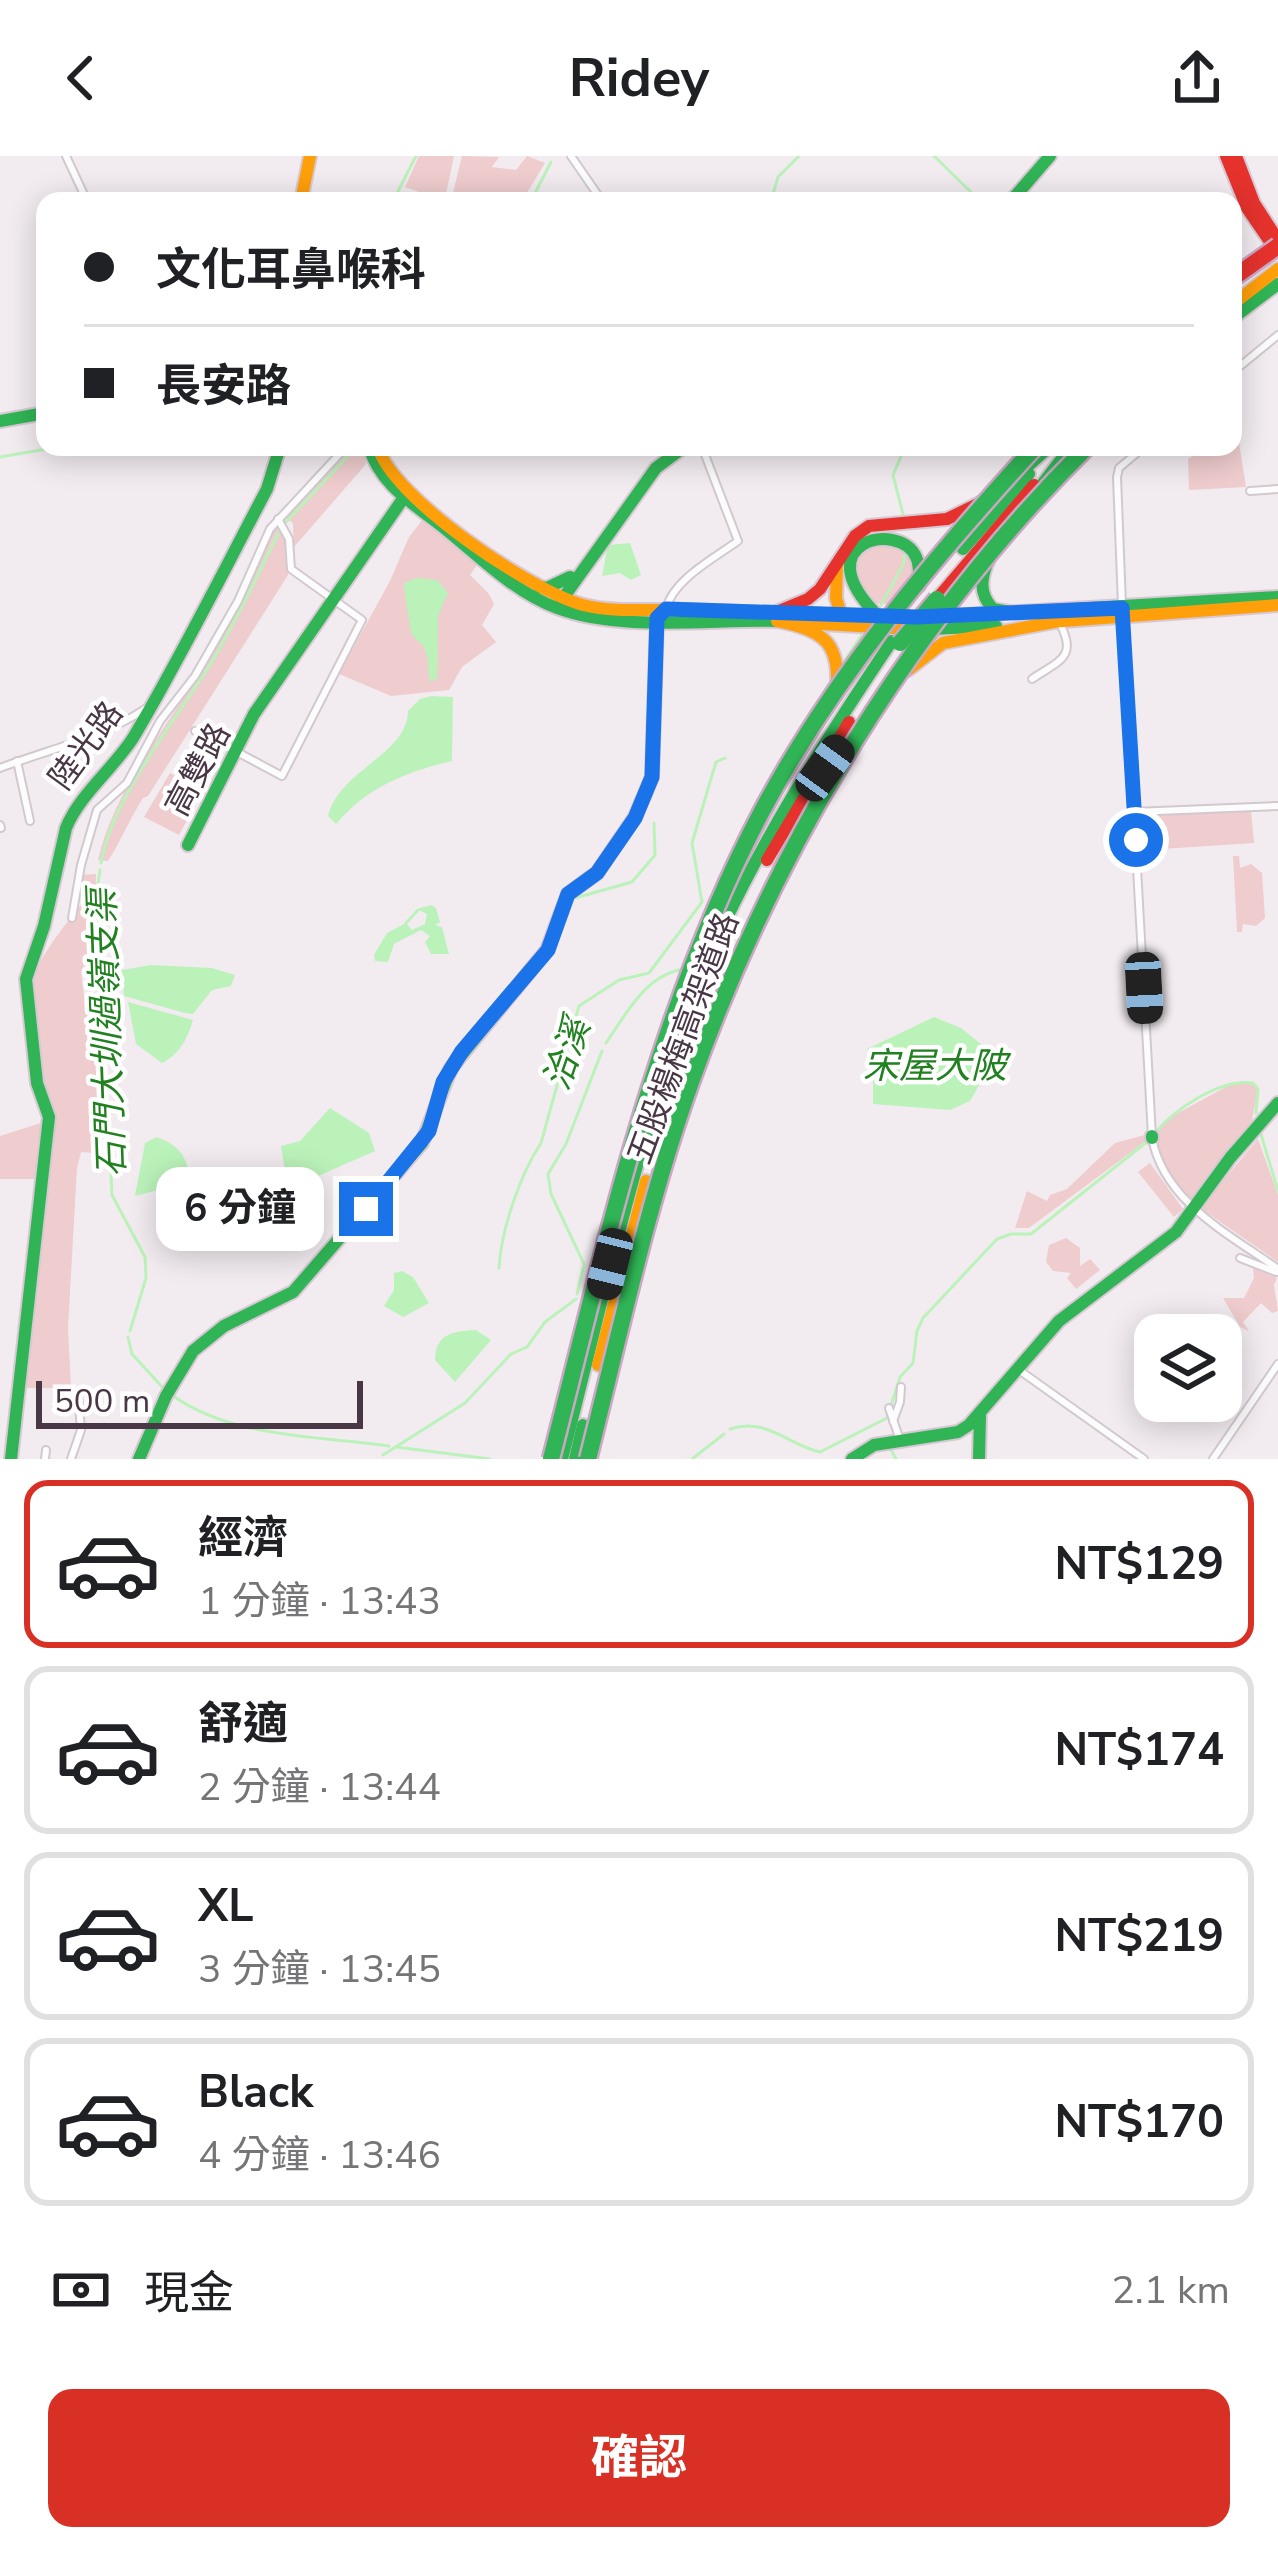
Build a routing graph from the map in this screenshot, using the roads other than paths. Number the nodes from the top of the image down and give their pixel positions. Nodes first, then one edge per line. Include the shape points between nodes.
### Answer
1 (67, 156) edge
2 (310, 156) edge
3 (571, 156) edge
4 (1054, 156) edge
5 (1226, 156) edge
6 (1236, 156) edge
7 (83, 192) edge
8 (303, 192) edge
9 (596, 192) edge
10 (1020, 192) edge
11 (1028, 192) edge
12 (1241, 192) edge
13 (1242, 196) edge
14 (1276, 259) edge
15 (1242, 274) edge
16 (1242, 285) edge
17 (1242, 295) edge
18 (1242, 306) edge
19 (1278, 335) edge
20 (1242, 365) edge
21 (36, 415) edge
22 (0, 421) edge
23 (277, 456) edge
24 (338, 456) edge
25 (374, 456) edge
26 (662, 456) edge
27 (671, 456) edge
28 (705, 456) edge
29 (1027, 456) edge
30 (1041, 456) edge
31 (1044, 456) edge
32 (1062, 456) edge
33 (1063, 456) edge
34 (1079, 456) edge
35 (1133, 456) edge
36 (1278, 488) edge
37 (1250, 490) dead end
38 (410, 496) junction
39 (278, 519) junction
40 (845, 549) junction
41 (992, 553) junction
42 (574, 576) junction
43 (529, 583) junction
44 (335, 599) junction
45 (557, 601) junction
46 (1278, 601) edge
47 (932, 606) junction
48 (590, 607) junction
49 (1122, 612) junction
50 (1015, 613) junction
51 (661, 614) junction
52 (878, 616) junction
53 (776, 617) junction
54 (842, 620) junction
55 (1056, 622) junction
56 (901, 634) junction
57 (914, 663) junction
58 (1032, 679) dead end
59 (151, 705) junction
60 (195, 730) dead end
61 (237, 752) junction
62 (17, 761) junction
63 (0, 768) edge
64 (796, 798) junction
65 (1278, 806) edge
66 (1134, 812) junction
67 (30, 821) dead end
68 (72, 918) dead end
69 (1278, 1102) edge
70 (1193, 1209) junction
71 (1244, 1245) junction
72 (1278, 1271) edge
73 (1278, 1364) edge
74 (1019, 1370) junction
75 (901, 1387) dead end
76 (78, 1394) dead end
77 (980, 1416) junction
78 (900, 1440) junction
79 (1142, 1457) edge
80 (12, 1459) edge
81 (70, 1459) edge
82 (139, 1459) edge
83 (551, 1459) edge
84 (562, 1459) edge
85 (574, 1459) edge
86 (588, 1459) edge
87 (851, 1459) edge
88 (979, 1459) edge
89 (1213, 1459) edge

1 - 7 street
2 - 8 main road
3 - 9 street
4 - 10 main road
4 - 11 main road
5 - 12 main road
6 - 14 main road
13 - 14 main road
14 - 15 main road, bridge
14 - 16 main road
14 - 17 main road
14 - 18 main road
19 - 20 street
21 - 22 main road
23 - 59 main road, 陸光路 via 268,489
24 - 39 street
25 - 38 main road via 376,468
26 - 42 main road
27 - 42 main road
28 - 51 street via 738,541 687,578
29 - 83 main road, 五股楊梅高架道路, bridge via 899,605 791,761 734,867 677,1008 626,1168
30 - 40 main road via 968,511 869,526
31 - 47 main road via 990,515
32 - 47 main road
33 - 41 main road
34 - 86 main road, 五股楊梅高架道路, bridge via 937,620 772,887 689,1087
35 - 49 street via 1117,477
36 - 37 street
38 - 43 main road
38 - 44 main road, 高雙路
38 - 45 main road via 522,589
39 - 44 street via 291,569
39 - 68 street via 195,676 127,783 97,811
40 - 53 main road via 820,589
40 - 54 main road via 834,581
41 - 47 main road
41 - 50 main road via 982,596 993,609
42 - 43 main road via 547,588
42 - 45 main road
42 - 48 main road
43 - 45 main road
44 - 61 main road, 高雙路
44 - 61 street via 362,620 282,776
45 - 48 main road
45 - 51 main road via 593,616
46 - 49 main road
47 - 50 main road
47 - 52 main road via 911,547 890,536 866,540 850,558 848,583
47 - 55 main road
47 - 56 main road, bridge
47 - 56 main road
47 - 57 main road
48 - 51 main road
49 - 50 main road
49 - 55 main road
49 - 66 street
51 - 53 main road
51 - 82 main road via 652,777 635,818 597,873 568,894 548,950 451,1068 422,1143 308,1277 203,1340
52 - 54 main road
52 - 56 main road
53 - 54 main road
53 - 64 main road via 823,635 838,673
54 - 56 main road
55 - 57 main road via 943,643
55 - 58 street via 1066,650
56 - 64 main road
56 - 64 main road
57 - 64 main road
59 - 62 street
59 - 80 main road, 陸光路 via 72,814 26,979 49,1118
60 - 61 street
61 - 61 main road, 高雙路 via 188,845 196,839
62 - 63 street
62 - 67 street
64 - 84 main road via 760,850 686,1014 610,1264
64 - 85 main road via 698,1014 657,1138
65 - 66 street
66 - 70 street via 1152,1137 1164,1172
69 - 70 main road
70 - 71 street
70 - 74 main road via 1176,1232 1059,1322
71 - 72 street
71 - 72 street via 1238,1263
73 - 89 street
74 - 77 main road
74 - 79 street
75 - 78 street via 890,1413
76 - 81 street via 81,1430
77 - 78 main road via 958,1432
77 - 88 main road
78 - 87 main road

